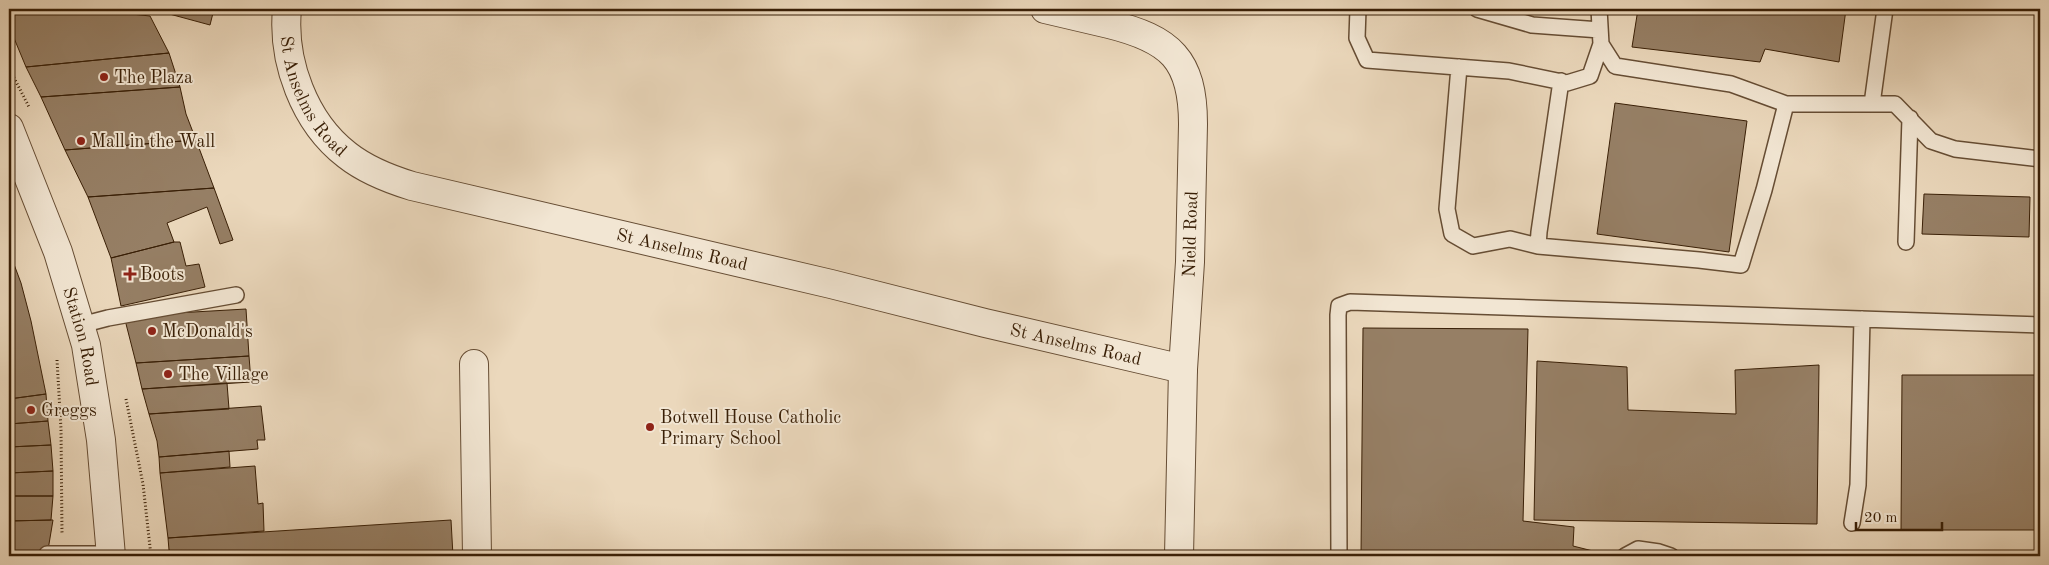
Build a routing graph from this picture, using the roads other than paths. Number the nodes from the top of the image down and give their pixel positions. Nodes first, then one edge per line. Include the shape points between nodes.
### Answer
1 (287, 9) edge
2 (1045, 9) edge
3 (1358, 9) edge
4 (1477, 9) edge
5 (1600, 9) edge
6 (1885, 9) edge
7 (1600, 37) junction
8 (1459, 67) junction
9 (1561, 81) junction
10 (1786, 104) junction
11 (1872, 104) junction
12 (1910, 118) junction
13 (9, 128) edge
14 (2040, 159) edge
15 (1906, 242) dead end
16 (1538, 246) junction
17 (236, 295) dead end
18 (1862, 319) junction
19 (81, 324) junction
20 (2040, 325) edge
21 (474, 364) dead end
22 (1182, 369) junction
23 (1852, 523) dead end
24 (54, 554) road end
25 (111, 555) edge
26 (477, 556) edge
27 (1179, 556) edge
28 (1339, 556) edge
29 (1626, 556) edge
30 (1671, 556) edge

1 - 22 street, St Anselms Road via 286,38 291,61 311,114 347,156 389,179
2 - 22 street, Nield Road via 1146,35 1168,49 1185,73 1193,110 1190,262
3 - 8 lane via 1357,38 1368,60
4 - 7 lane via 1532,25
5 - 7 lane
6 - 11 lane
7 - 9 lane via 1590,76 1567,83
7 - 10 lane via 1615,66 1731,84
8 - 9 lane via 1509,71
8 - 16 lane via 1447,209 1452,234 1473,246 1510,239
9 - 16 lane
10 - 11 lane
10 - 16 lane via 1741,265
11 - 12 lane via 1895,104
12 - 14 lane via 1931,141 1955,149
12 - 15 lane
13 - 19 street, Station Road via 58,252
17 - 19 lane
18 - 20 lane
18 - 23 lane via 1858,485
18 - 28 lane via 1350,302 1339,306
19 - 25 street, Station Road via 101,440
21 - 26 street
22 - 27 street, Nield Road
24 - 25 lane
29 - 30 lane via 1638,549

